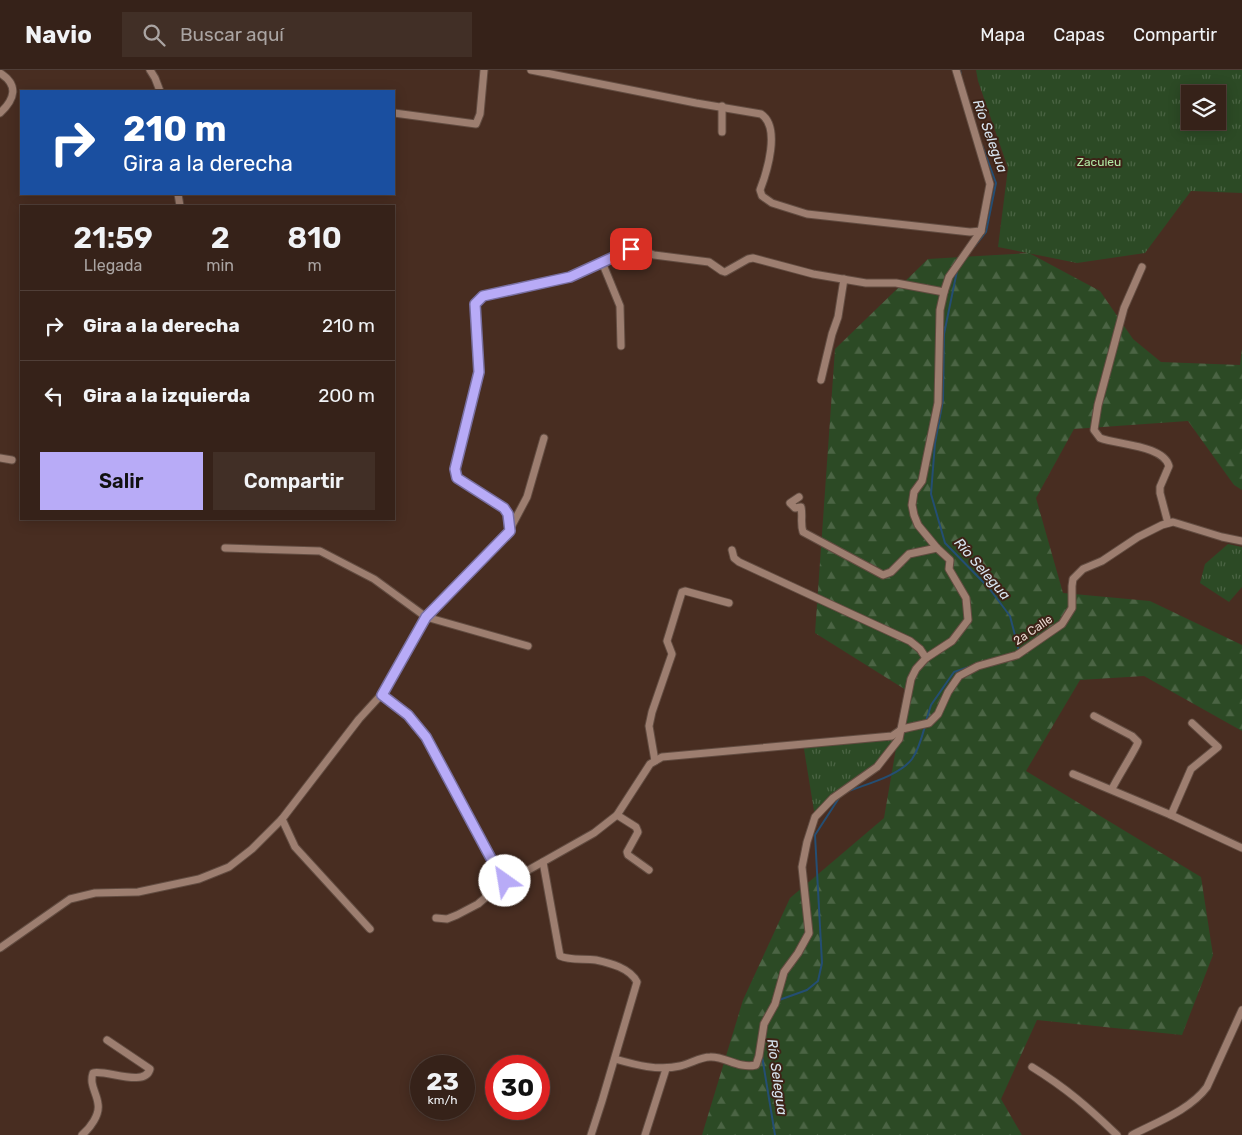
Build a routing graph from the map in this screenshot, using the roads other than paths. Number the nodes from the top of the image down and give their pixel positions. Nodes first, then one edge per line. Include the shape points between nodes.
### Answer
1 (150, 70) edge
2 (484, 70) edge
3 (531, 70) edge
4 (956, 70) edge
5 (0, 73) edge
6 (160, 90) edge
7 (722, 106) junction
8 (0, 112) edge
9 (395, 113) edge
10 (722, 132) dead end
11 (981, 231) junction
12 (602, 262) junction
13 (1142, 267) dead end
14 (844, 278) junction
15 (944, 292) junction
16 (621, 346) dead end
17 (821, 380) dead end
18 (544, 438) dead end
19 (0, 458) edge
20 (12, 460) dead end
21 (799, 497) dead end
22 (1168, 522) junction
23 (510, 531) junction
24 (1242, 541) edge
25 (225, 548) dead end
26 (937, 548) junction
27 (732, 550) dead end
28 (729, 603) dead end
29 (426, 617) junction
30 (528, 646) dead end
31 (926, 658) junction
32 (382, 695) junction
33 (1094, 716) dead end
34 (1192, 723) dead end
35 (902, 729) junction
36 (655, 761) junction
37 (1073, 774) dead end
38 (1112, 789) junction
39 (617, 815) junction
40 (1172, 815) junction
41 (282, 819) junction
42 (1242, 848) edge
43 (543, 862) junction
44 (649, 870) dead end
45 (509, 881) junction
46 (436, 918) dead end
47 (370, 929) dead end
48 (0, 948) edge
49 (1242, 1010) edge
50 (107, 1040) dead end
51 (615, 1059) junction
52 (1032, 1067) dead end
53 (666, 1069) junction
54 (82, 1135) edge
55 (591, 1135) edge
56 (645, 1135) edge
57 (1117, 1135) edge
58 (1132, 1135) edge

1 - 6 street
2 - 9 street via 476,124
3 - 7 street
4 - 11 street via 990,184
5 - 8 street via 12,86 13,95
7 - 10 street
7 - 11 street via 760,114 769,122 771,152 760,190 762,196 772,203 807,214
11 - 15 street via 949,277
12 - 14 street via 635,248 654,255 709,262 726,272 753,258 813,274
12 - 16 street via 620,306
12 - 23 street via 570,277 483,296 475,304 479,372 455,469 457,478 504,508
13 - 22 street via 1124,308 1094,430 1100,438 1143,448 1168,461 1160,493
14 - 15 street
14 - 17 street via 838,317
15 - 26 street via 940,310 938,403 922,481 914,492 912,505 918,525
18 - 23 street via 527,497
19 - 20 street
21 - 26 street via 790,503 801,508 803,532 883,575 891,572 909,554
22 - 24 street
22 - 35 street, 2a Calle via 1083,569 1073,580 1072,608 1062,624 1017,655 978,666 959,676 938,714 926,724
23 - 29 street
25 - 29 street via 320,551 374,579
26 - 31 street via 950,560 949,569 966,598 968,620 952,641
27 - 31 street via 738,562 910,641
28 - 36 street via 685,591 681,595 667,641 672,654 649,726
29 - 30 street
29 - 32 street
31 - 35 street via 911,678
32 - 41 street
32 - 45 street via 408,715 426,737 502,879
33 - 38 street via 1138,742
34 - 40 street via 1218,748 1191,769
35 - 36 street, 2a Calle via 892,736 662,757
35 - 53 street via 900,739 877,767 833,798 815,817 802,867 809,933 784,972 776,1001 764,1024 756,1065 748,1066 711,1056
36 - 39 street
37 - 38 street
38 - 40 street
39 - 43 street via 594,833
39 - 44 street via 636,827 638,832 628,855
40 - 42 street
41 - 47 street via 295,847
41 - 48 street via 252,849 229,866 199,879 138,892 95,893 70,899
43 - 45 street
43 - 51 street via 558,954 563,958 596,960 624,968 637,982
45 - 46 street via 505,890 492,892 478,904 447,919
49 - 58 street via 1200,1095 1183,1108
50 - 54 street via 148,1067 149,1074 130,1078 93,1073 91,1079 99,1105 95,1118
51 - 53 street
51 - 55 street
52 - 57 street via 1076,1097
53 - 56 street

